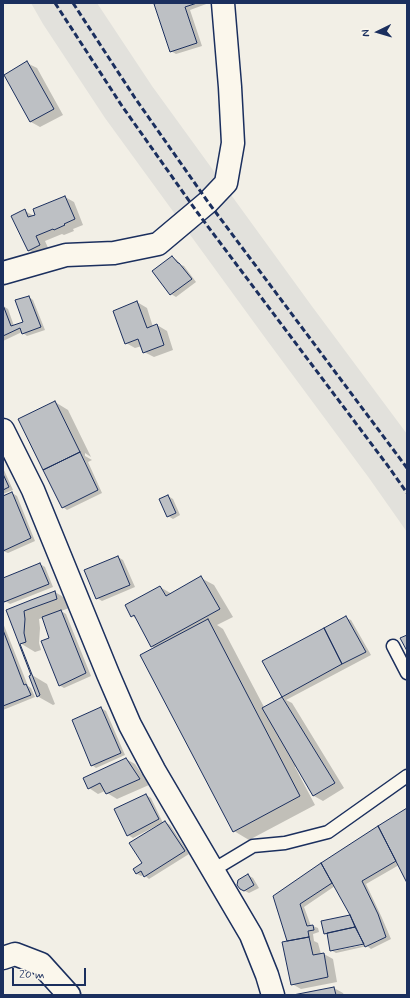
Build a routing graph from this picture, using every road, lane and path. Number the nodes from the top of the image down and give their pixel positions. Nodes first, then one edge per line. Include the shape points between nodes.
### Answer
1 (223, 3) edge
2 (3, 273) edge
3 (3, 430) edge
4 (394, 646) dead end
5 (407, 673) edge
6 (407, 776) edge
7 (213, 870) junction
8 (3, 958) edge
9 (69, 995) edge
10 (273, 995) edge

1 - 2 main road via 233,143 226,183 208,202 158,244 114,252 66,255
3 - 7 main road via 33,490 130,725
4 - 5 lane
6 - 7 lane via 328,832 285,844 253,846
7 - 10 main road via 252,935
8 - 9 main road via 15,954 41,964

